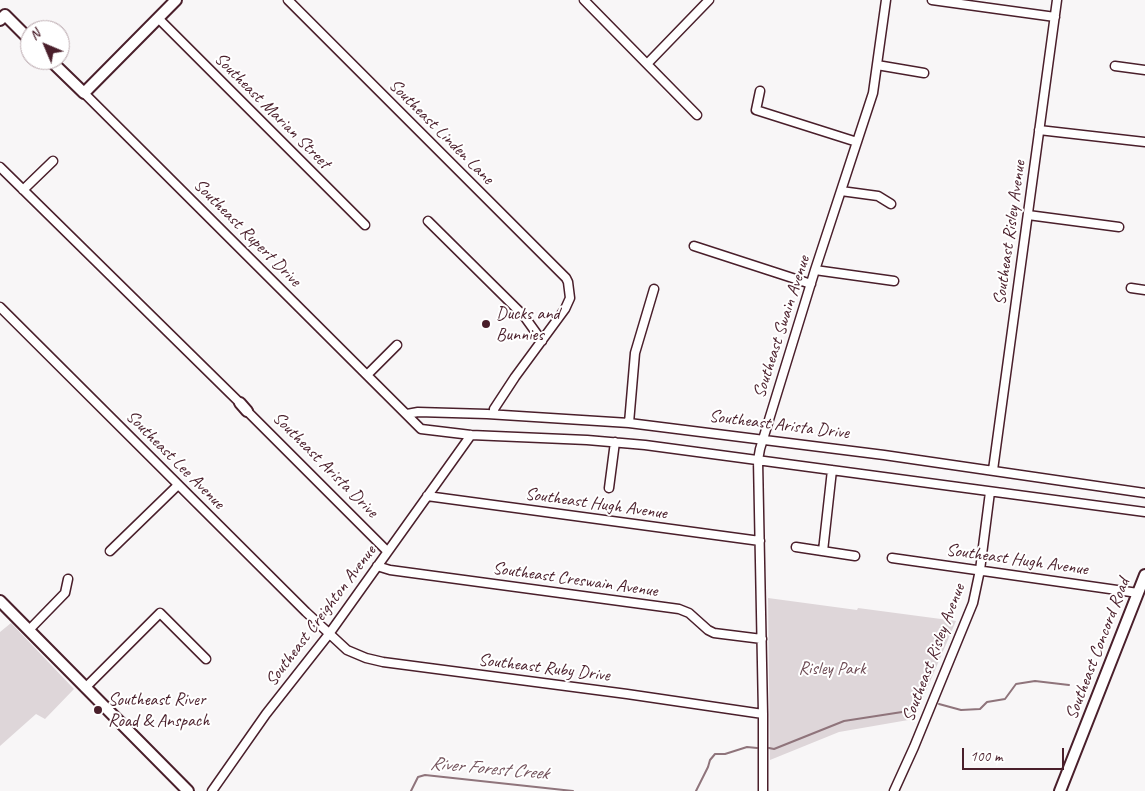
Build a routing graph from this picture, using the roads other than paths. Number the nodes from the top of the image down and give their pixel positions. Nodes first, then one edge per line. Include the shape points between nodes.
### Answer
1 (176, 0) edge
2 (288, 0) edge
3 (584, 0) edge
4 (709, 0) edge
5 (886, 0) edge
6 (932, 0) edge
7 (1057, 0) edge
8 (2, 15) edge
9 (1055, 17) junction
10 (158, 18) junction
11 (20, 31) edge
12 (647, 64) junction
13 (877, 65) junction
14 (1115, 66) dead end
15 (60, 70) edge
16 (1145, 70) edge
17 (924, 73) dead end
18 (760, 91) dead end
19 (84, 94) junction
20 (697, 115) dead end
21 (1039, 130) junction
22 (856, 142) junction
23 (1145, 142) edge
24 (53, 161) dead end
25 (0, 167) edge
26 (23, 190) junction
27 (841, 191) junction
28 (891, 204) dead end
29 (1028, 215) junction
30 (428, 221) dead end
31 (365, 225) dead end
32 (1119, 227) dead end
33 (694, 246) dead end
34 (815, 270) junction
35 (894, 281) dead end
36 (811, 284) junction
37 (1131, 288) dead end
38 (654, 289) dead end
39 (1145, 290) edge
40 (0, 307) edge
41 (542, 341) junction
42 (397, 345) dead end
43 (367, 375) junction
44 (407, 414) junction
45 (494, 414) junction
46 (629, 423) junction
47 (420, 429) joint
48 (471, 435) junction
49 (762, 440) junction
50 (615, 442) junction
51 (758, 460) junction
52 (832, 470) junction
53 (993, 470) junction
54 (178, 484) junction
55 (609, 488) dead end
56 (990, 492) junction
57 (1145, 493) edge
58 (428, 496) junction
59 (1145, 512) edge
60 (760, 541) junction
61 (796, 547) dead end
62 (110, 551) dead end
63 (387, 551) junction
64 (823, 551) junction
65 (855, 556) dead end
66 (892, 558) dead end
67 (377, 566) junction
68 (980, 570) junction
69 (1145, 576) edge
70 (68, 579) dead end
71 (1138, 592) junction
72 (0, 601) edge
73 (29, 630) junction
74 (329, 634) junction
75 (762, 639) junction
76 (206, 659) dead end
77 (85, 688) junction
78 (763, 714) junction
79 (188, 791) edge
80 (212, 791) edge
81 (763, 791) edge
82 (894, 791) edge
83 (1060, 791) edge

1 - 10 street
2 - 41 street, Southeast Linden Lane via 566,278 570,287 568,303
3 - 12 street
4 - 12 street
5 - 13 street, Southeast Swain Avenue
6 - 9 street
7 - 9 street, Southeast Risley Avenue
8 - 11 street
9 - 21 street, Southeast Risley Avenue
10 - 19 street
10 - 31 street, Southeast Marian Street
12 - 20 street
13 - 17 street
13 - 22 street, Southeast Swain Avenue via 873,93
14 - 16 street
15 - 19 street, Southeast Rupert Drive
18 - 22 street via 756,110
19 - 43 street, Southeast Rupert Drive
21 - 23 street
21 - 29 street, Southeast Risley Avenue
22 - 27 street, Southeast Swain Avenue
24 - 26 street
25 - 26 street, Southeast Arista Drive
26 - 63 street, Southeast Arista Drive
27 - 28 street via 878,196
27 - 34 street, Southeast Swain Avenue
29 - 32 street
29 - 53 street, Southeast Risley Avenue
30 - 41 street via 524,316
33 - 36 street
34 - 35 street
34 - 36 street, Southeast Swain Avenue
36 - 49 street, Southeast Swain Avenue
37 - 39 street
38 - 46 street via 635,353
40 - 54 street, Southeast Lee Avenue
41 - 45 street via 494,409
42 - 43 street
43 - 44 street, Southeast Rupert Drive
44 - 45 street, Southeast Arista Drive
44 - 47 street, Southeast Rupert Drive
45 - 46 street, Southeast Arista Drive
46 - 49 street, Southeast Arista Drive
47 - 48 street, Southeast Arista Drive
48 - 50 street, Southeast Arista Drive
48 - 58 street, Southeast Creighton Avenue
49 - 51 street, Southeast Swain Avenue
49 - 53 street, Southeast Arista Drive
50 - 51 street, Southeast Arista Drive
50 - 55 street
51 - 52 street, Southeast Arista Drive
51 - 60 street, Southeast Swain Avenue
52 - 56 street, Southeast Arista Drive
52 - 64 street
53 - 57 street, Southeast Arista Drive
54 - 62 street
54 - 74 street, Southeast Lee Avenue
56 - 59 street, Southeast Arista Drive
56 - 68 street, Southeast Risley Avenue
58 - 60 street, Southeast Hugh Avenue
58 - 63 street, Southeast Creighton Avenue
60 - 75 street, Southeast Swain Avenue
61 - 64 street
63 - 67 street, Southeast Creighton Avenue
64 - 65 street
66 - 68 street, Southeast Hugh Avenue
67 - 74 street, Southeast Creighton Avenue
67 - 75 street, Southeast Creswain Avenue via 679,609 714,633
68 - 71 street, Southeast Hugh Avenue
68 - 82 street, Southeast Risley Avenue via 966,624
69 - 71 street, Southeast Concord Road
70 - 73 street via 65,593
71 - 83 street, Southeast Concord Road
72 - 73 street
73 - 77 street
74 - 78 street, Southeast Ruby Drive via 347,650 383,662
74 - 80 street, Southeast Creighton Avenue via 266,714
75 - 78 street, Southeast Swain Avenue
76 - 77 street via 160,613
77 - 79 street
78 - 81 street, Southeast Swain Avenue

